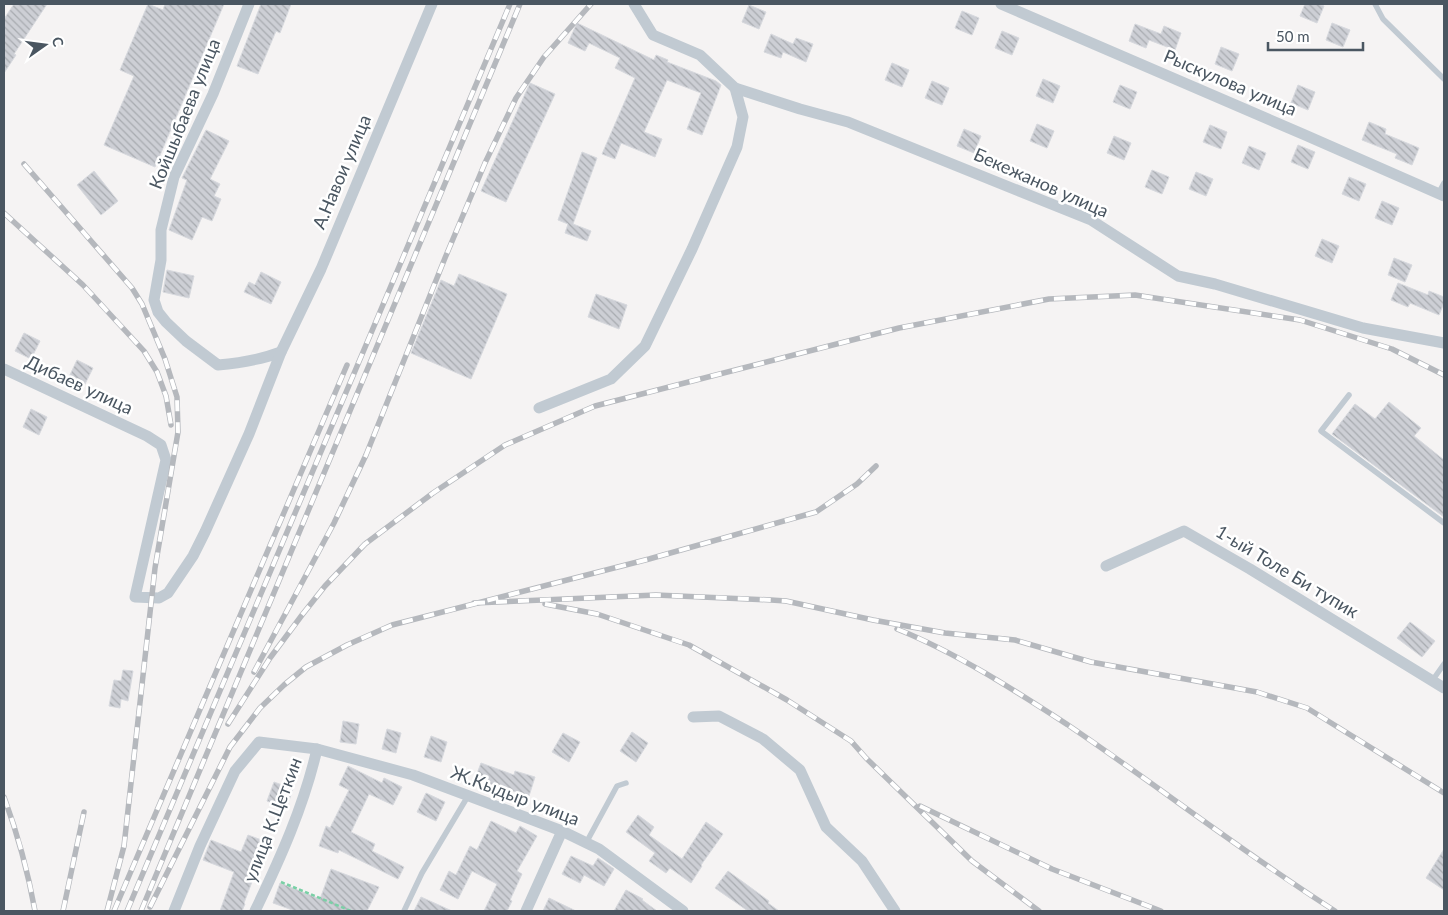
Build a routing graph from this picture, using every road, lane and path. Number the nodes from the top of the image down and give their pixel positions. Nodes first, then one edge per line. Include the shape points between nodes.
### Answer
1 (249, 4) edge
2 (432, 4) edge
3 (634, 4) edge
4 (1001, 4) edge
5 (1375, 4) edge
6 (1444, 79) edge
7 (735, 88) junction
8 (1444, 183) edge
9 (1441, 195) edge
10 (1444, 343) edge
11 (281, 352) junction
12 (4, 370) edge
13 (1349, 394) dead end
14 (538, 408) dead end
15 (140, 433) joint
16 (1444, 522) edge
17 (1106, 566) dead end
18 (1444, 664) edge
19 (1432, 681) junction
20 (1444, 688) edge
21 (693, 717) dead end
22 (317, 749) junction
23 (626, 783) dead end
24 (468, 796) junction
25 (562, 831) junction
26 (586, 842) junction
27 (271, 878) junction
28 (174, 911) edge
29 (255, 911) edge
30 (351, 911) edge
31 (404, 911) edge
32 (526, 911) edge
33 (683, 911) edge
34 (895, 911) edge

1 - 11 street, Койшыбаева улица via 213,94 174,178 161,230 161,260 154,300 166,322 218,365
2 - 11 street, А.Навои улица via 321,270
3 - 7 street, Бекежанов улица via 653,35 700,55
4 - 9 street, Рыскулова улица
5 - 6 lane via 1383,18
7 - 10 street, Бекежанов улица via 848,122 1091,220 1178,276 1363,328
7 - 14 street via 742,117 737,147 645,346 611,379
8 - 9 lane
11 - 15 street, А.Навои улица via 205,532 178,580 168,593 159,598 136,597 166,460 161,445
12 - 15 street, Дибаев улица
13 - 16 lane via 1321,432
17 - 19 street, 1-ый Толе Би тупик via 1184,531
18 - 19 lane
19 - 20 street, 1-ый Толе Би тупик
21 - 34 street via 718,716 763,739 800,770 826,827 862,861
22 - 24 street, Ж.Кыдыр улица via 413,775
22 - 27 street, улица К.Цеткин via 301,805
22 - 28 street, улица К.Цеткин via 259,742 235,771
23 - 26 lane via 617,786
24 - 25 street, Ж.Кыдыр улица
24 - 31 lane via 422,873
25 - 26 street, Ж.Кыдыр улица
25 - 32 street
26 - 33 street, Ж.Кыдыр улица
27 - 29 street, улица К.Цеткин
27 - 30 path

